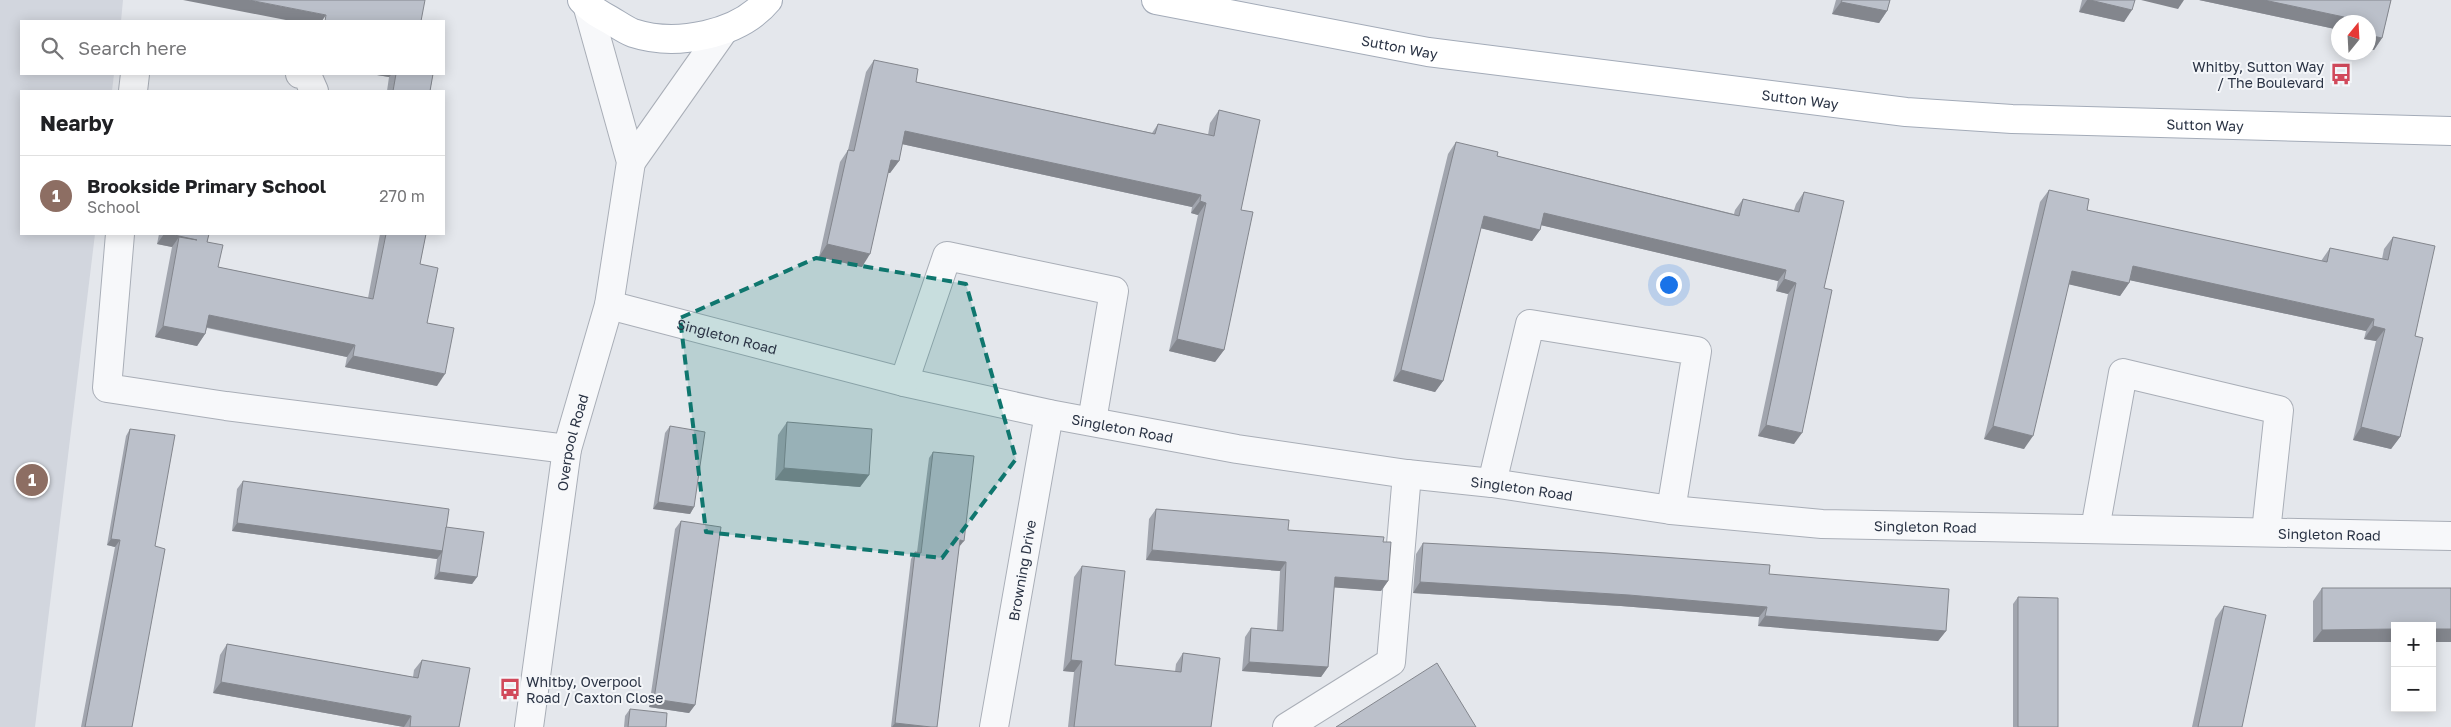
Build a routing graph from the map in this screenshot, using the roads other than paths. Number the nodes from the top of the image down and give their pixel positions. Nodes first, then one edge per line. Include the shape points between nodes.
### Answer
1 (768, 0) edge
2 (1156, 0) edge
3 (585, 4) edge
4 (724, 30) junction
5 (135, 75) edge
6 (307, 75) edge
7 (133, 90) edge
8 (314, 90) edge
9 (2451, 131) edge
10 (631, 162) junction
11 (120, 235) edge
12 (609, 305) junction
13 (904, 382) junction
14 (1049, 414) junction
15 (1092, 420) junction
16 (568, 449) junction
17 (1407, 474) junction
18 (1492, 483) junction
19 (1671, 510) junction
20 (2095, 529) junction
21 (2266, 532) junction
22 (2451, 536) edge
23 (529, 727) edge
24 (994, 727) edge
25 (1287, 727) edge

1 - 4 main road via 761,9
2 - 9 main road, Sutton Way via 1428,52 1906,112 2022,119
3 - 4 main road via 633,33 679,40
3 - 10 street, Overpool Road
4 - 10 street, Overpool Road
5 - 7 street
6 - 8 street
10 - 12 street, Overpool Road
11 - 16 street via 107,388
12 - 13 street, Singleton Road
12 - 16 street, Overpool Road
13 - 14 street, Singleton Road
13 - 15 street via 947,256 1114,292
14 - 15 street, Singleton Road
14 - 24 street, Browning Drive
15 - 17 street, Singleton Road via 1237,449
16 - 23 street, Overpool Road
17 - 18 street, Singleton Road
17 - 25 street via 1392,662
18 - 19 street, Singleton Road
18 - 19 street via 1530,324 1697,351
19 - 20 street, Singleton Road via 1822,524
20 - 21 street, Singleton Road
20 - 21 street via 2123,373 2279,410
21 - 22 street, Singleton Road

